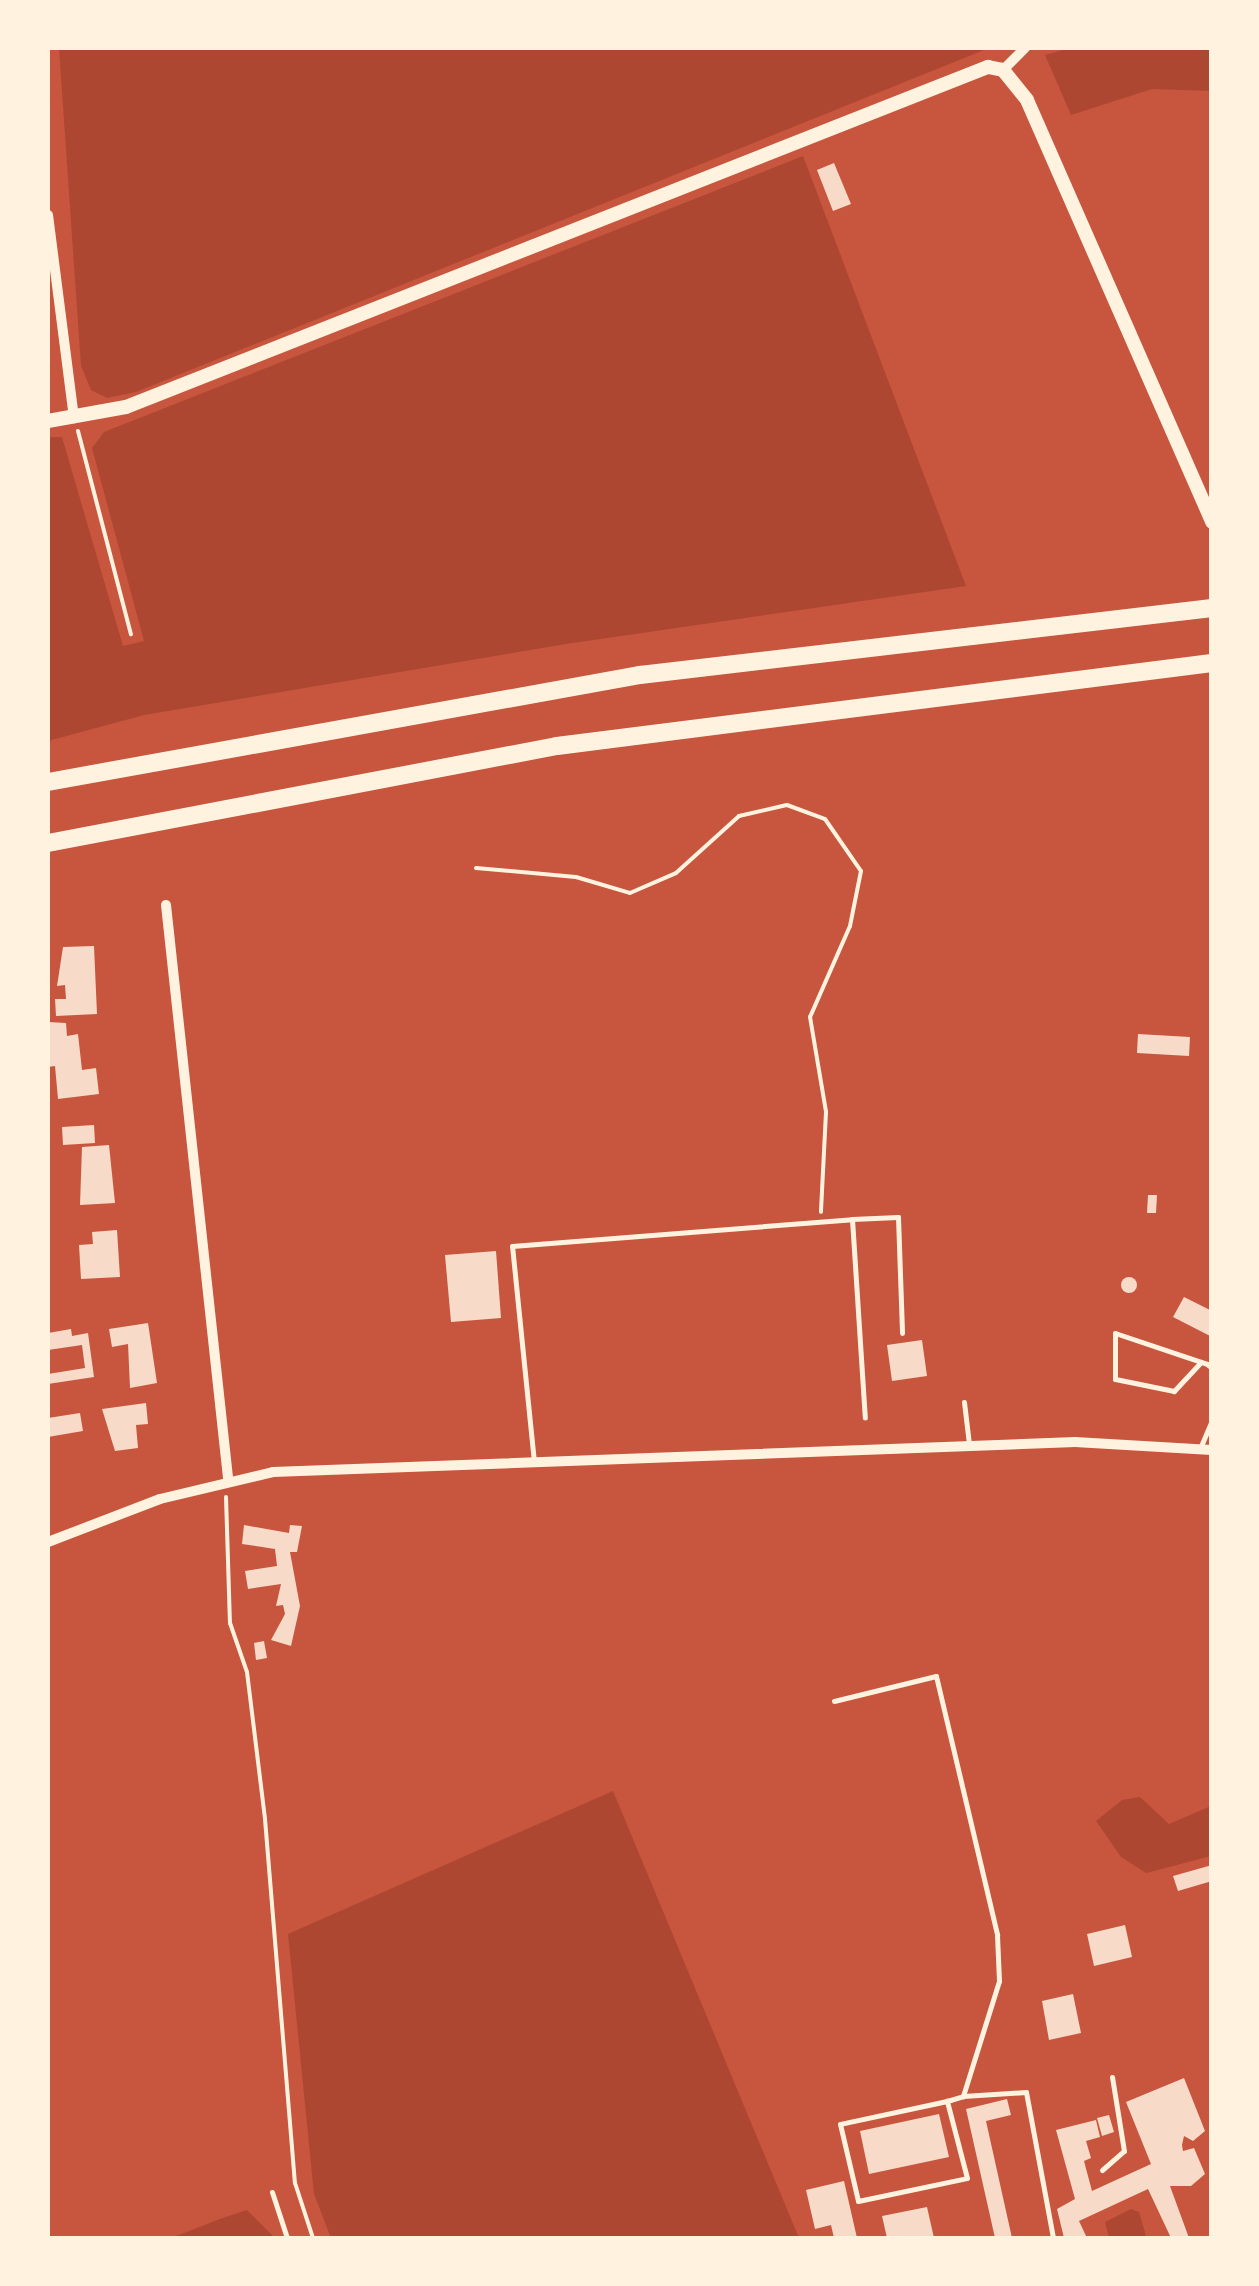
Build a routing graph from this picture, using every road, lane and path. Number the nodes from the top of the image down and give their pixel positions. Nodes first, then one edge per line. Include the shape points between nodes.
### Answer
1 (1025, 48) edge
2 (1003, 70) junction
3 (48, 215) edge
4 (74, 418) junction
5 (48, 422) edge
6 (1211, 521) edge
7 (1212, 608) edge
8 (131, 634) dead end
9 (1212, 662) edge
10 (48, 782) edge
11 (48, 842) edge
12 (476, 868) dead end
13 (166, 905) dead end
14 (852, 1219) junction
15 (820, 1222) junction
16 (902, 1333) dead end
17 (1200, 1362) junction
18 (1212, 1368) edge
19 (964, 1402) dead end
20 (865, 1418) dead end
21 (1212, 1420) edge
22 (970, 1446) junction
23 (1206, 1448) edge
24 (534, 1463) junction
25 (228, 1478) junction
26 (48, 1542) edge
27 (834, 1701) dead end
28 (1112, 2077) dead end
29 (962, 2096) junction
30 (947, 2101) junction
31 (1102, 2170) dead end
32 (272, 2192) dead end
33 (287, 2238) edge
34 (313, 2238) edge
35 (1052, 2238) edge

1 - 2 street
2 - 4 main road via 972,69 126,408
2 - 6 main road via 1027,100
3 - 4 street
4 - 5 main road
4 - 8 path
7 - 10 highway via 640,675
9 - 11 highway via 556,746
12 - 15 path via 576,877 630,892 676,873 740,816 787,805 825,819 861,871 850,926 810,1018 826,1112
13 - 25 street
14 - 15 lane
14 - 16 lane via 898,1217
14 - 20 lane
15 - 24 lane via 512,1246
17 - 17 lane via 1132,1339 1115,1334 1115,1379 1174,1391
17 - 18 lane
19 - 22 lane
21 - 23 lane
22 - 23 street
22 - 24 street
24 - 25 street
25 - 26 street
25 - 34 path via 230,1622 247,1672 265,1818 295,2183
27 - 29 lane via 936,1676 996,1934 999,1981
28 - 31 lane via 1124,2152
29 - 30 lane
29 - 35 lane via 1026,2092
30 - 30 lane via 966,2178 858,2201 840,2124
32 - 33 lane

